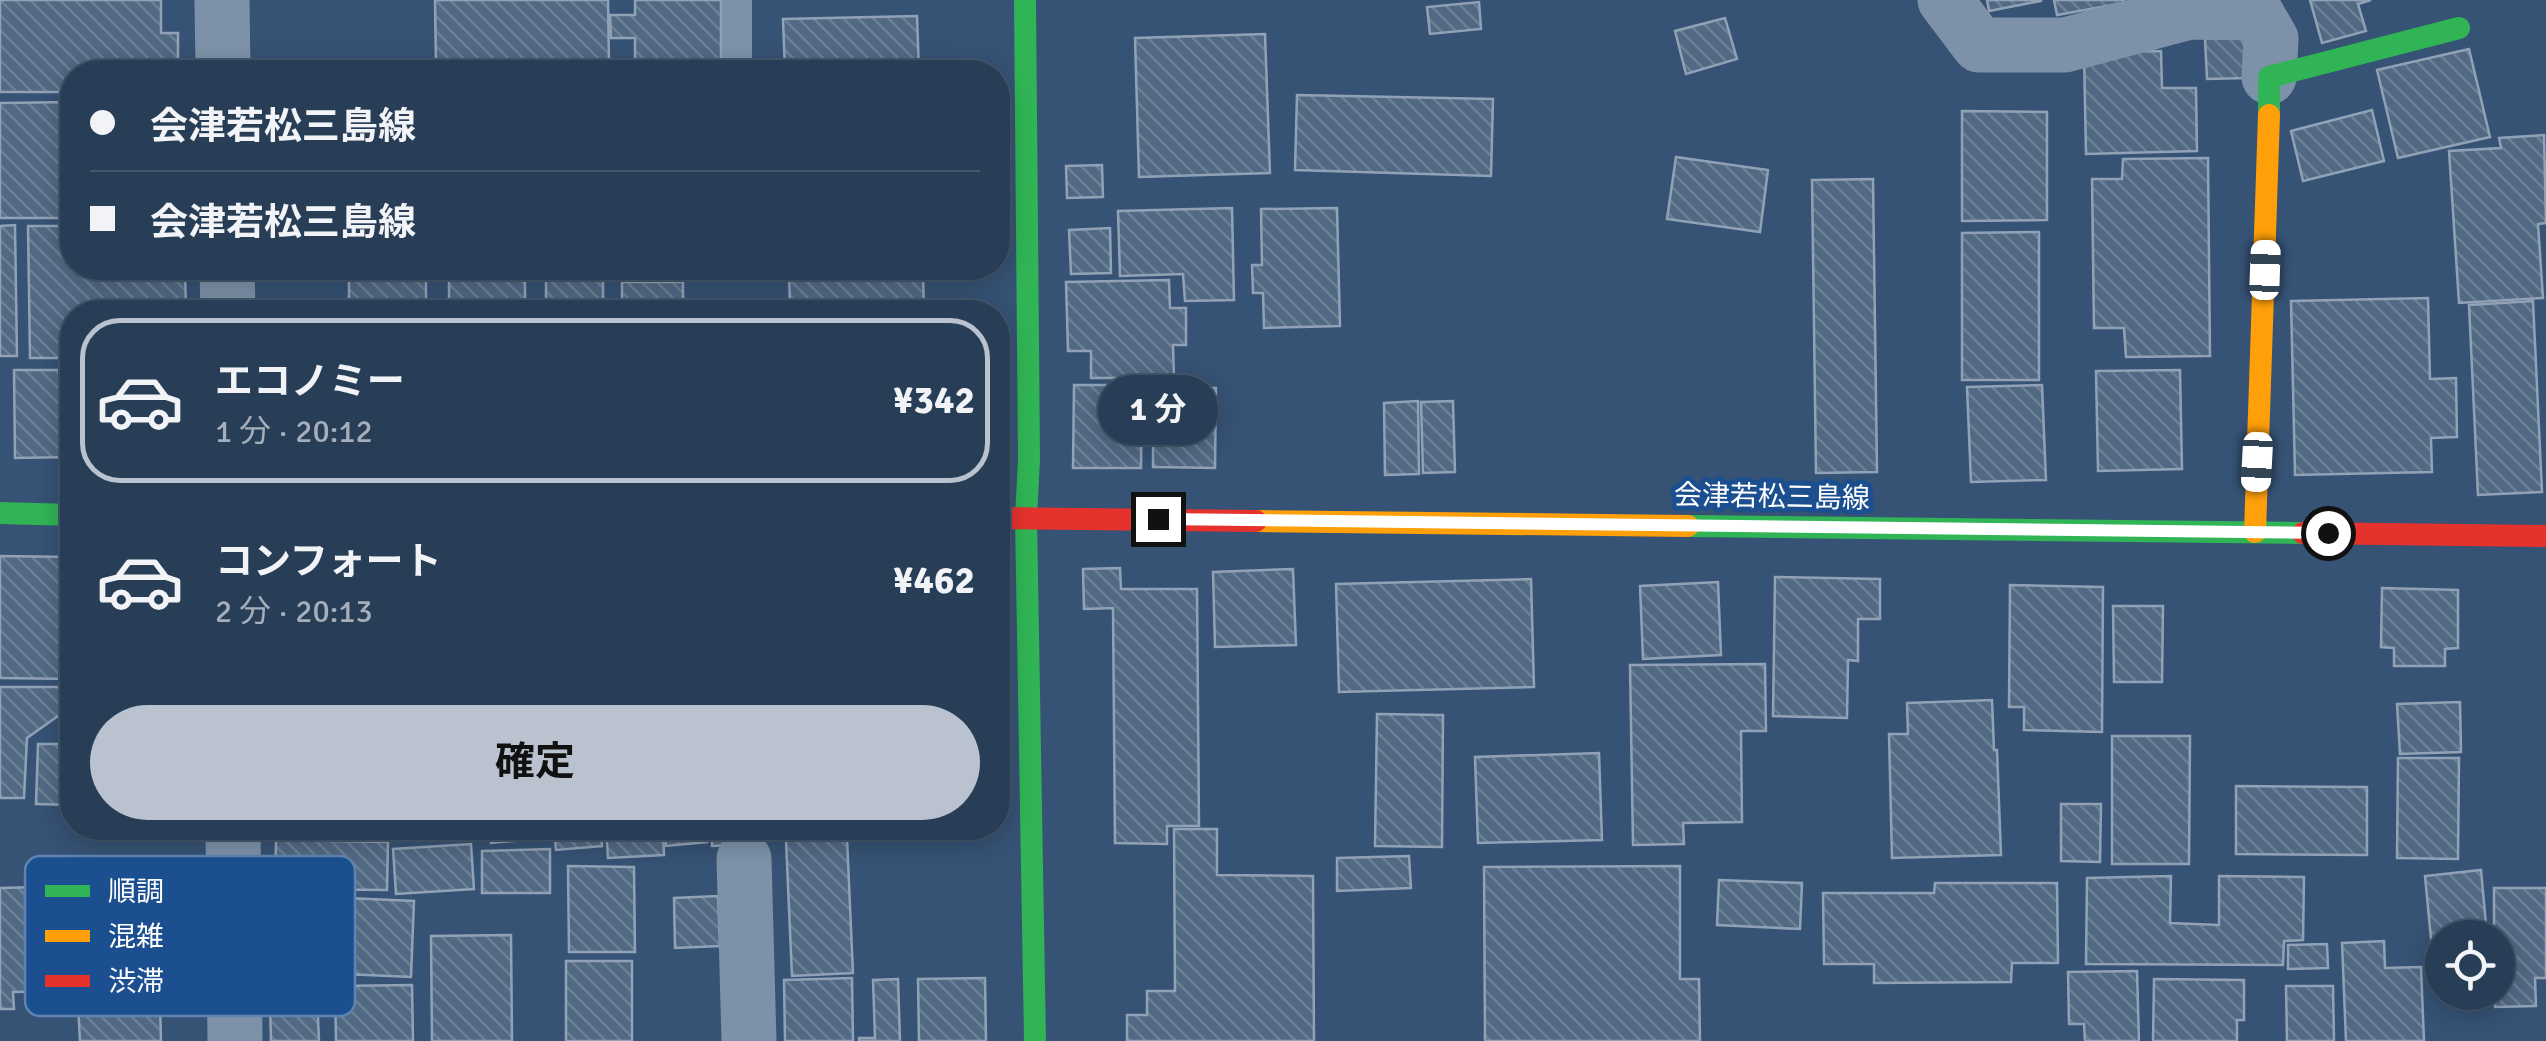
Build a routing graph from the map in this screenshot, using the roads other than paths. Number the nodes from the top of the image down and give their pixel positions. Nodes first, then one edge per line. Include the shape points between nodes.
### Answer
1 (222, 0) edge
2 (736, 0) edge
3 (1024, 0) edge
4 (1945, 0) edge
5 (2460, 28) dead end
6 (224, 60) edge
7 (737, 60) edge
8 (2269, 77) junction
9 (0, 513) edge
10 (60, 515) edge
11 (1010, 518) edge
12 (1026, 518) junction
13 (2255, 532) junction
14 (2546, 536) edge
15 (744, 859) dead end
16 (235, 1016) edge
17 (235, 1041) edge
18 (749, 1041) edge
19 (1036, 1041) edge

1 - 6 street
2 - 7 lane
3 - 12 street
4 - 8 street via 1979,45 2066,45 2190,12 2256,13 2270,39
5 - 8 street
8 - 13 street
9 - 10 street
11 - 12 street, 会津若松三島線
12 - 13 street, 会津若松三島線
12 - 19 street
13 - 14 street, 会津若松三島線
15 - 18 street
16 - 17 street

